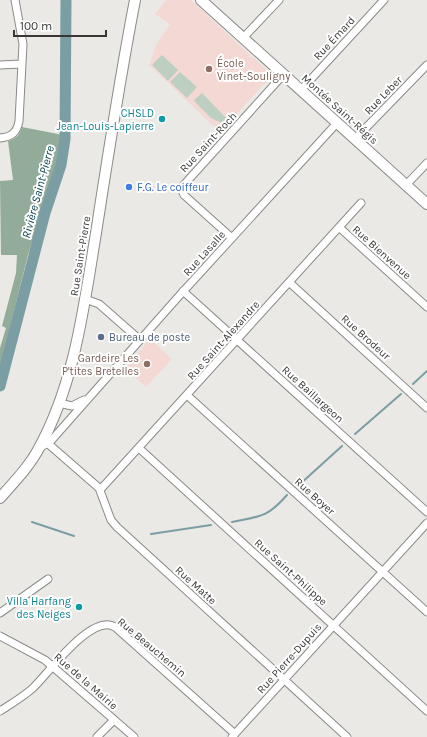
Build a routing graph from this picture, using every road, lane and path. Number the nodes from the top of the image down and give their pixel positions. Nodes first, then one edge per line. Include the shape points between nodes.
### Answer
1 (15, 0) edge
2 (135, 0) edge
3 (202, 0) edge
4 (279, 0) edge
5 (384, 0) edge
6 (244, 38) junction
7 (22, 64) junction
8 (0, 65) edge
9 (427, 65) edge
10 (283, 75) junction
11 (301, 90) junction
12 (337, 123) junction
13 (0, 138) edge
14 (355, 139) junction
15 (427, 163) edge
16 (406, 185) junction
17 (361, 203) dead end
18 (427, 204) edge
19 (340, 228) junction
20 (232, 238) junction
21 (290, 283) junction
22 (183, 291) junction
23 (85, 299) junction
24 (427, 307) edge
25 (140, 340) junction
26 (238, 340) junction
27 (188, 396) junction
28 (88, 398) junction
29 (59, 403) junction
30 (427, 408) edge
31 (44, 443) junction
32 (140, 449) junction
33 (100, 490) junction
34 (0, 498) edge
35 (427, 512) edge
36 (427, 523) edge
37 (383, 572) junction
38 (48, 579) dead end
39 (427, 612) edge
40 (0, 613) edge
41 (333, 626) junction
42 (0, 636) edge
43 (52, 666) junction
44 (284, 680) junction
45 (0, 711) edge
46 (427, 711) edge
47 (114, 720) junction
48 (234, 735) edge
49 (98, 737) edge
50 (134, 737) edge
51 (347, 737) edge

1 - 7 street via 22,35
2 - 23 main road, Rue Saint-Pierre via 111,130
3 - 6 main road, Montée Saint-Régis
4 - 6 street
5 - 11 street, Rue Émard
6 - 10 main road, Montée Saint-Régis
7 - 8 street
7 - 13 street via 18,128 10,137
9 - 14 street, Rue Leber
10 - 11 main road, Montée Saint-Régis
10 - 20 street, Rue Saint-Roch via 181,188 184,195
11 - 12 main road, Montée Saint-Régis
12 - 14 main road, Montée Saint-Régis
12 - 20 street, Rue Lasalle
14 - 16 main road, Montée Saint-Régis
15 - 16 street
16 - 18 main road, Montée Saint-Régis
17 - 19 street, Rue Saint-Alexandre
19 - 21 street, Rue Saint-Alexandre
19 - 24 street, Rue Bienvenue
20 - 22 street, Rue Lasalle
21 - 26 street, Rue Saint-Alexandre
21 - 30 street, Rue Brodeur
22 - 25 street, Rue Lasalle
22 - 26 street, Rue Baillargeon
23 - 25 street via 99,304
23 - 29 main road, Rue Saint-Pierre via 74,355
25 - 28 street, Rue Lasalle
26 - 27 street, Rue Saint-Alexandre
26 - 35 street, Rue Baillargeon
27 - 32 street, Rue Saint-Alexandre
27 - 37 street, Rue Boyer
28 - 29 street, Rue Lasalle via 72,406
28 - 31 street, Rue Lasalle
29 - 31 main road, Rue Saint-Pierre
31 - 33 street, Rue Matte
31 - 34 main road, Rue Saint-Pierre
32 - 33 street, Rue Saint-Alexandre
32 - 41 street, Rue Saint-Philippe
33 - 44 street, Rue Matte via 113,523
36 - 37 street, Rue Pierre-Dupuis
37 - 39 street, Rue Boyer
37 - 41 street, Rue Pierre-Dupuis
38 - 40 street
41 - 44 street, Rue Pierre-Dupuis
41 - 46 street, Rue Saint-Philippe
42 - 43 street, Rue de la Mairie
43 - 45 street via 30,690
43 - 47 street, Rue de la Mairie
43 - 48 street, Rue Beauchemin via 73,644 100,626 110,624
44 - 48 street, Rue Pierre-Dupuis
44 - 51 street, Rue Matte
47 - 49 street
47 - 50 street, Rue de la Mairie

